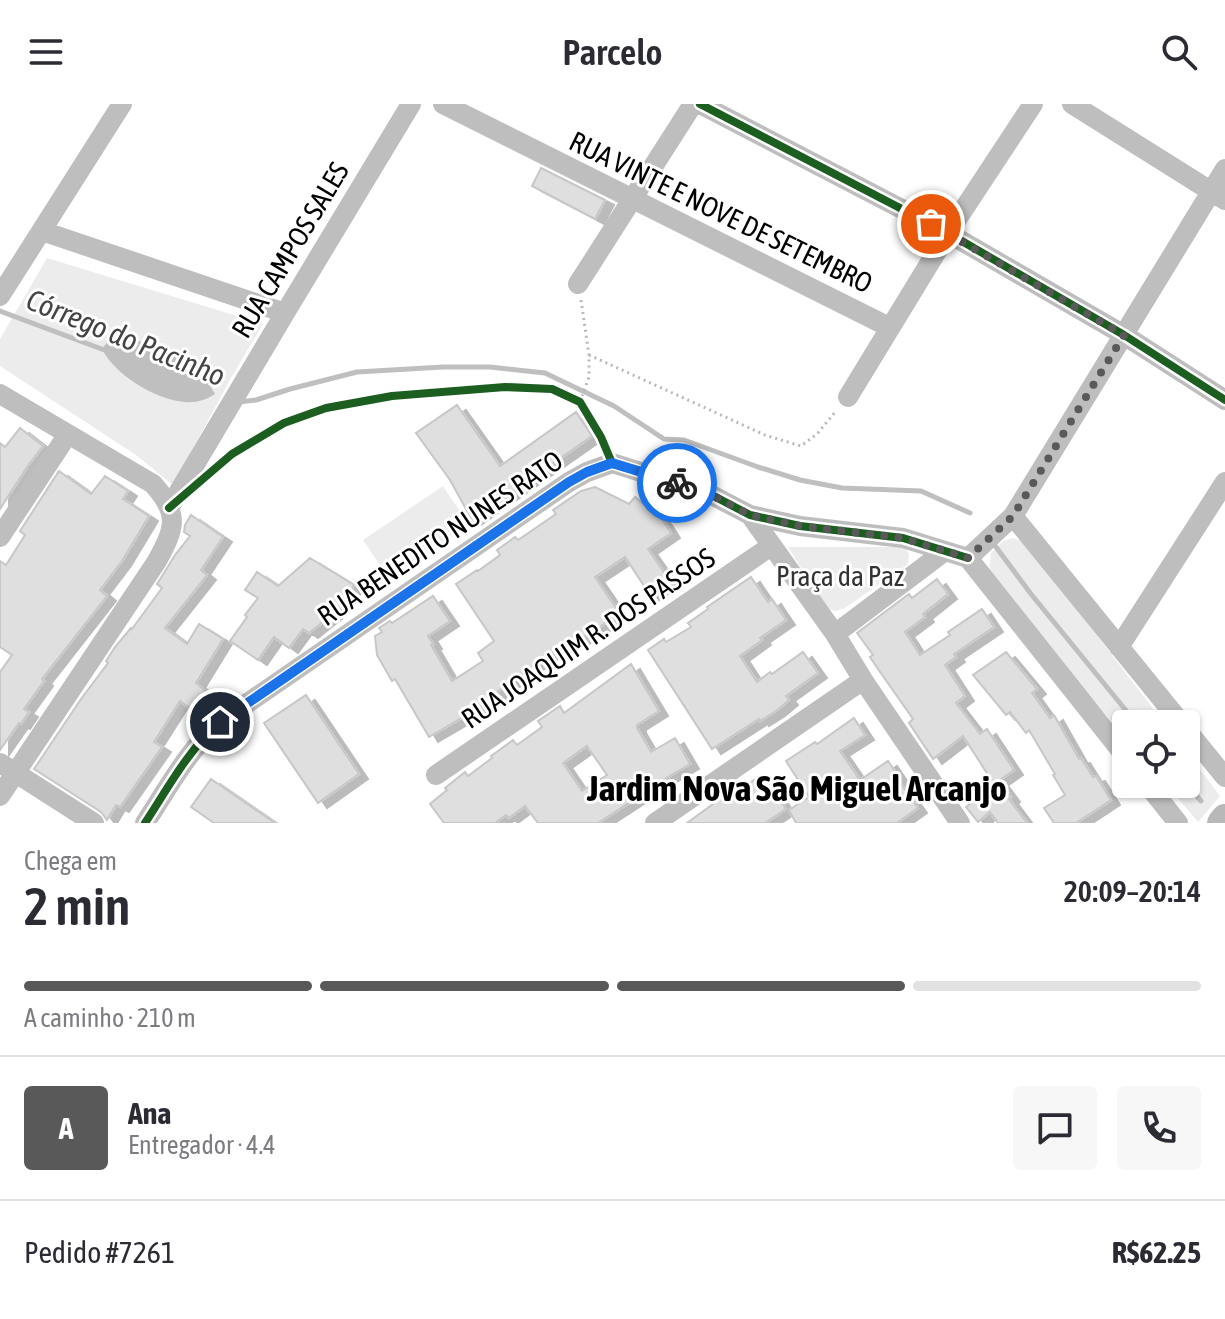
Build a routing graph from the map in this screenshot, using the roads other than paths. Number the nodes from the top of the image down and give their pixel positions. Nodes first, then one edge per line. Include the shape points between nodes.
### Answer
1 (122, 104) edge
2 (411, 104) edge
3 (443, 104) edge
4 (693, 104) edge
5 (700, 104) edge
6 (1033, 104) edge
7 (1072, 104) edge
8 (1225, 169) edge
9 (1218, 196) edge
10 (632, 199) junction
11 (42, 231) junction
12 (948, 233) junction
13 (578, 284) road end
14 (0, 296) edge
15 (285, 313) junction
16 (889, 327) junction
17 (1124, 335) junction
18 (0, 394) edge
19 (848, 397) road end
20 (1225, 400) edge
21 (68, 434) junction
22 (1225, 482) edge
23 (169, 508) junction
24 (750, 515) junction
25 (1006, 523) junction
26 (0, 537) edge
27 (771, 546) junction
28 (945, 551) junction
29 (974, 551) junction
30 (835, 634) junction
31 (1119, 647) junction
32 (863, 680) junction
33 (1171, 710) edge
34 (1112, 738) edge
35 (1200, 746) edge
36 (8, 768) edge
37 (436, 775) dead end
38 (1225, 777) edge
39 (0, 796) edge
40 (1158, 798) edge
41 (1225, 818) edge
42 (949, 819) edge
43 (94, 823) edge
44 (145, 823) edge
45 (655, 823) edge
46 (1178, 823) edge
47 (1221, 823) edge

1 - 11 street
2 - 15 street, RUA CAMPOS SALES
3 - 10 street, RUA VINTE E NOVE DE SETEMBRO
4 - 10 street
5 - 12 street
6 - 12 street
7 - 9 street
8 - 9 street
9 - 17 street
10 - 13 street
10 - 16 street, RUA VINTE E NOVE DE SETEMBRO
11 - 14 street
11 - 15 street
12 - 16 street
12 - 17 street
15 - 23 street, RUA CAMPOS SALES
16 - 19 street
17 - 20 street
17 - 25 street
18 - 21 street
21 - 23 street via 153,484
21 - 26 street
22 - 31 street
23 - 36 street via 170,538 157,561
24 - 27 street
24 - 28 street, RUA BENEDITO NUNES RATO via 903,538
24 - 44 street, RUA BENEDITO NUNES RATO via 708,493 612,463 587,472 220,722 189,754
25 - 29 street
25 - 31 street
27 - 30 street
27 - 37 street, RUA JOAQUIM R. DOS PASSOS
28 - 29 street, RUA BENEDITO NUNES RATO
28 - 30 street
29 - 34 street
30 - 32 street
31 - 33 street
32 - 42 street
32 - 45 street
35 - 38 street
36 - 39 street
36 - 43 street
40 - 46 street
41 - 47 main road

